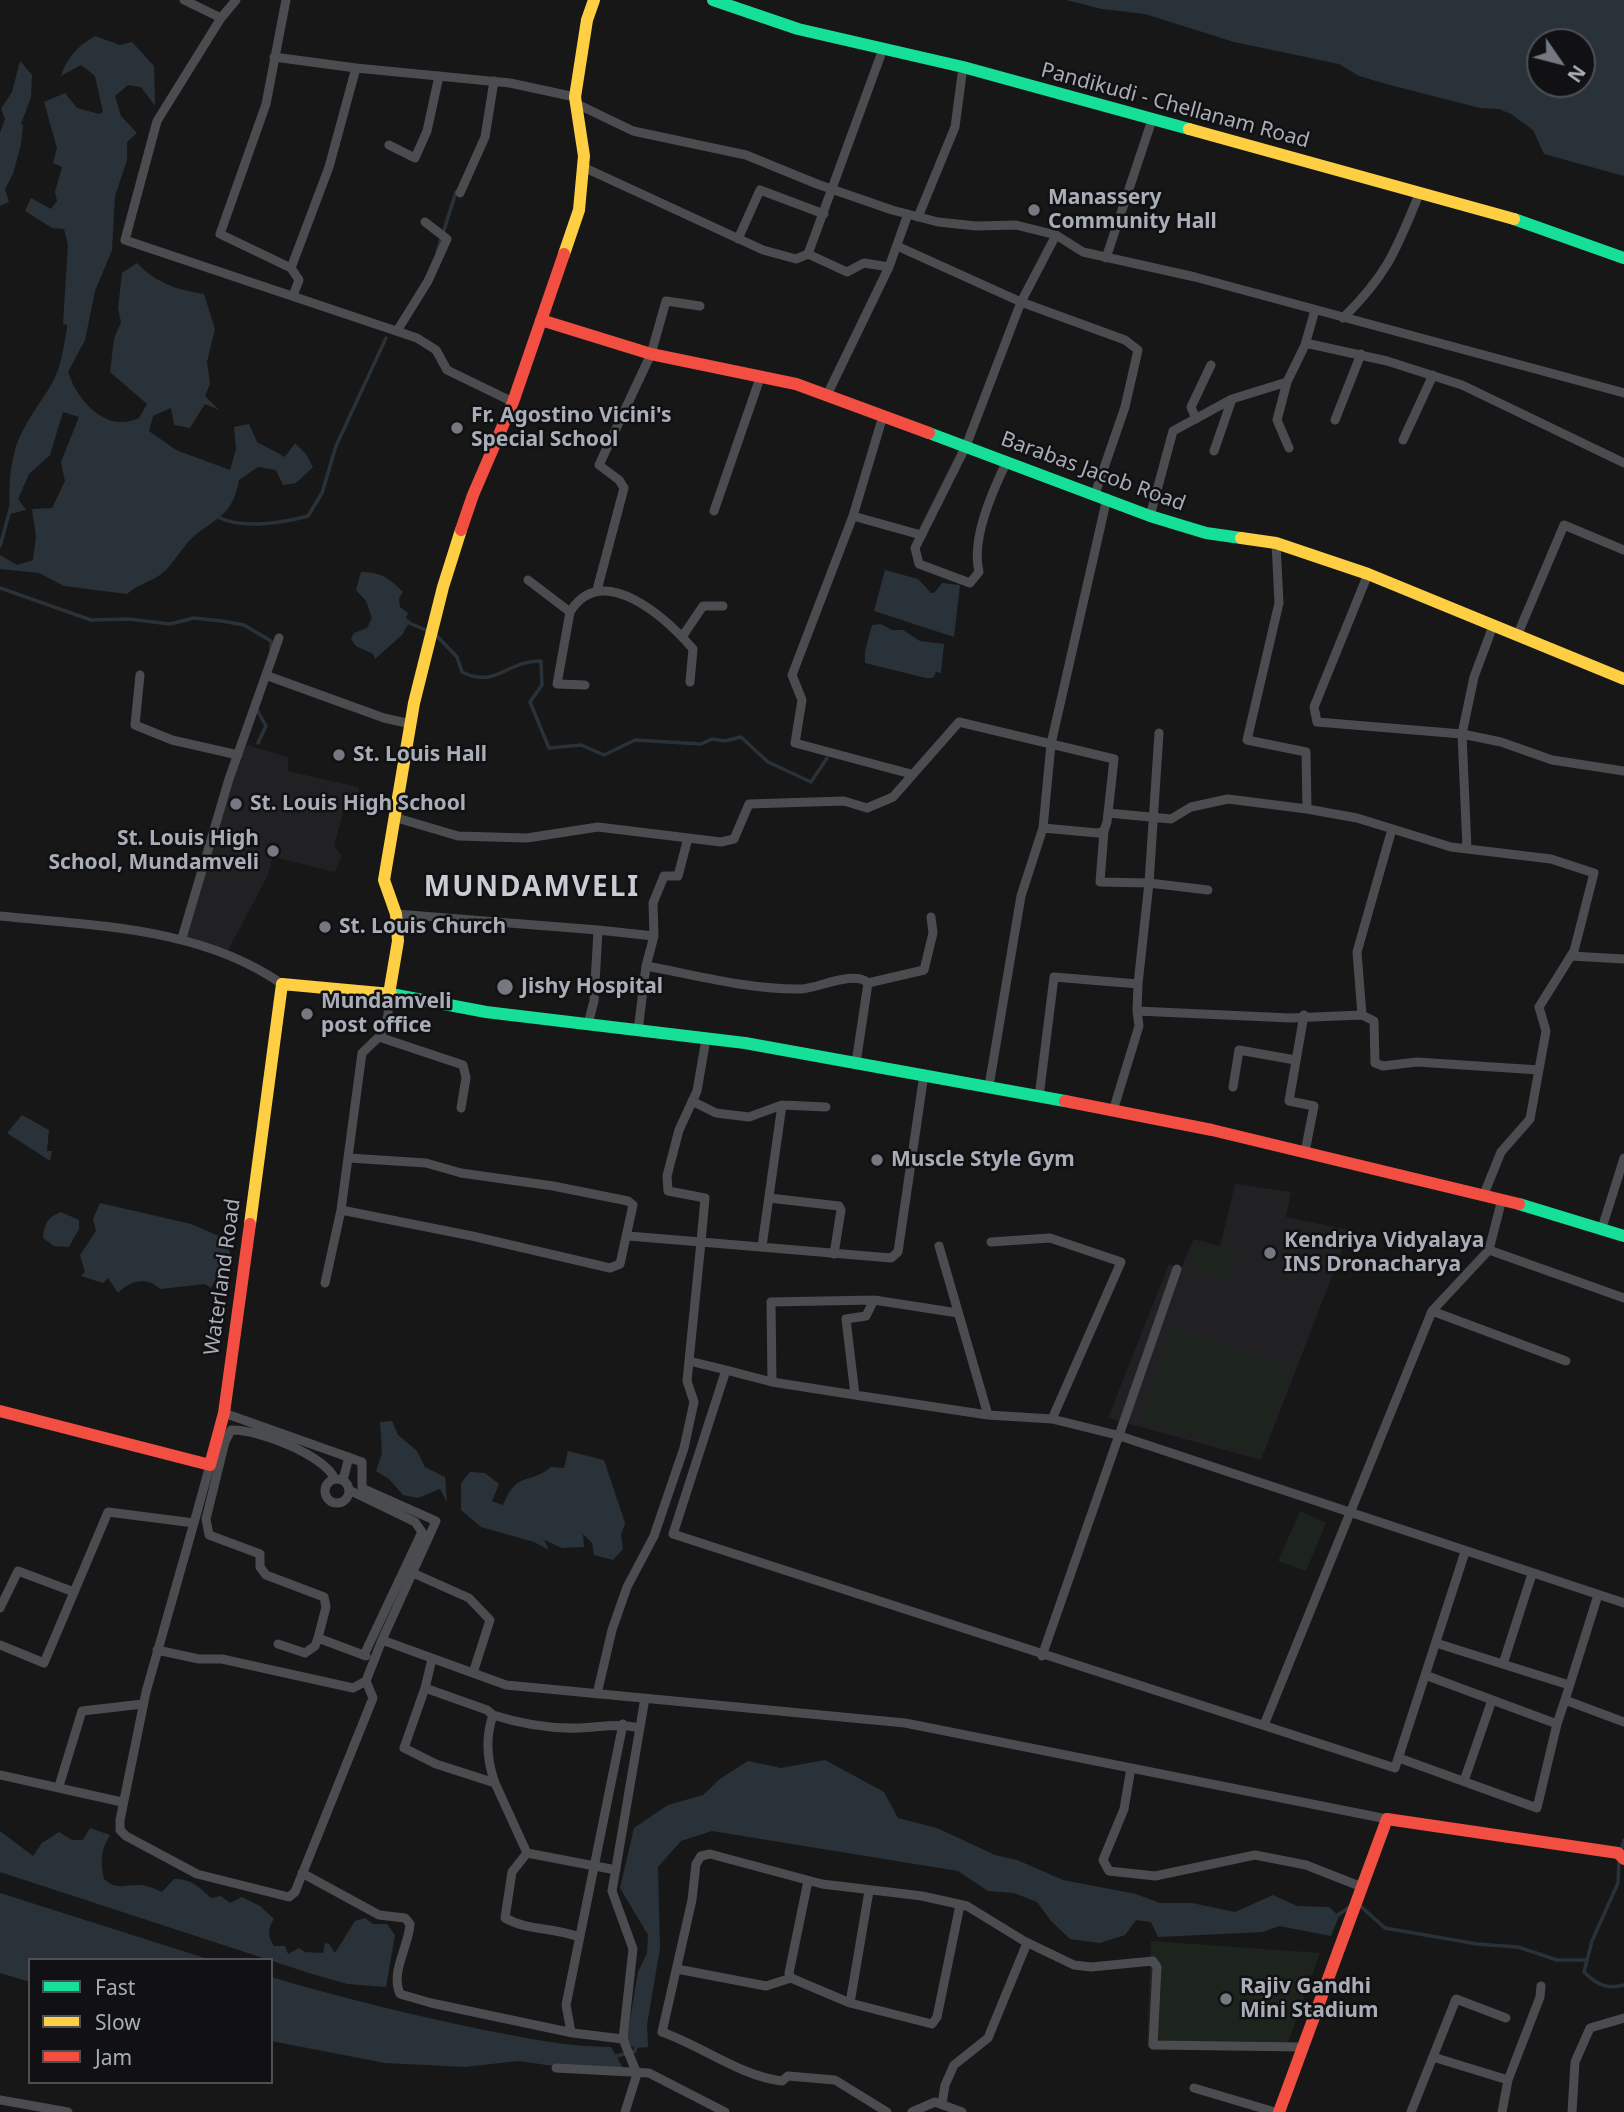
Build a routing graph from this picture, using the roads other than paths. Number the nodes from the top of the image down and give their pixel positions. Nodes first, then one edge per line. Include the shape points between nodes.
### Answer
1 (184, 0) edge
2 (236, 0) edge
3 (286, 0) edge
4 (594, 0) edge
5 (713, 0) edge
6 (221, 18) junction
7 (883, 49) junction
8 (274, 57) junction
9 (963, 67) junction
10 (356, 68) junction
11 (439, 76) junction
12 (494, 81) junction
13 (575, 100) junction
14 (1153, 120) junction
15 (389, 145) dead end
16 (583, 167) junction
17 (834, 189) junction
18 (1419, 192) junction
19 (460, 193) dead end
20 (824, 214) junction
21 (913, 216) junction
22 (425, 222) dead end
23 (1055, 235) junction
24 (738, 239) junction
25 (897, 246) junction
26 (808, 254) junction
27 (1106, 258) junction
28 (1624, 258) edge
29 (889, 267) junction
30 (291, 268) junction
31 (293, 296) junction
32 (1021, 302) junction
33 (700, 306) dead end
34 (1314, 310) junction
35 (1343, 318) junction
36 (541, 320) junction
37 (397, 331) junction
38 (1305, 345) junction
39 (651, 354) junction
40 (1361, 354) junction
41 (1211, 365) dead end
42 (1433, 375) junction
43 (760, 378) junction
44 (1287, 382) junction
45 (1624, 393) edge
46 (827, 395) junction
47 (1232, 399) junction
48 (513, 402) junction
49 (883, 416) junction
50 (1196, 419) junction
51 (1335, 420) dead end
52 (1403, 440) dead end
53 (966, 446) junction
54 (1289, 448) dead end
55 (1214, 451) dead end
56 (1007, 461) junction
57 (1624, 463) edge
58 (1101, 496) junction
59 (714, 511) dead end
60 (853, 516) junction
61 (1150, 516) junction
62 (921, 536) junction
63 (1276, 543) junction
64 (1624, 550) edge
65 (1368, 574) junction
66 (528, 580) dead end
67 (597, 590) junction
68 (723, 606) dead end
69 (570, 612) junction
70 (1493, 626) junction
71 (1517, 636) junction
72 (682, 637) junction
73 (279, 638) dead end
74 (140, 675) dead end
75 (268, 676) junction
76 (1624, 679) edge
77 (690, 682) dead end
78 (585, 685) dead end
79 (411, 724) junction
80 (1159, 733) dead end
81 (1462, 734) junction
82 (1051, 744) junction
83 (239, 755) junction
84 (1624, 771) edge
85 (911, 774) junction
86 (1307, 809) junction
87 (1108, 813) junction
88 (397, 818) junction
89 (1153, 819) junction
90 (1043, 828) junction
91 (1392, 829) junction
92 (1104, 831) junction
93 (688, 838) junction
94 (1467, 849) junction
95 (1149, 883) junction
96 (1208, 890) dead end
97 (396, 914) junction
98 (0, 916) edge
99 (931, 917) dead end
100 (598, 930) junction
101 (654, 936) junction
102 (182, 938) junction
103 (1571, 956) junction
104 (1624, 959) edge
105 (646, 966) junction
106 (868, 983) junction
107 (282, 984) junction
108 (1138, 984) junction
109 (389, 994) junction
110 (1137, 1011) junction
111 (1304, 1015) junction
112 (1362, 1015) junction
113 (588, 1024) junction
114 (638, 1031) junction
115 (379, 1037) junction
116 (706, 1039) junction
117 (1295, 1060) junction
118 (856, 1063) junction
119 (1539, 1070) junction
120 (924, 1074) junction
121 (989, 1086) junction
122 (1233, 1087) dead end
123 (1039, 1097) junction
124 (692, 1101) junction
125 (782, 1105) junction
126 (826, 1107) dead end
127 (461, 1108) dead end
128 (1113, 1111) junction
129 (1305, 1152) junction
130 (349, 1158) junction
131 (1624, 1158) edge
132 (1484, 1194) junction
133 (769, 1198) junction
134 (1502, 1199) junction
135 (341, 1210) junction
136 (1602, 1228) junction
137 (628, 1236) junction
138 (1624, 1236) edge
139 (701, 1242) junction
140 (991, 1242) dead end
141 (762, 1246) junction
142 (939, 1246) dead end
143 (1489, 1250) junction
144 (834, 1254) junction
145 (1177, 1269) dead end
146 (326, 1283) dead end
147 (1624, 1298) edge
148 (874, 1300) junction
149 (1432, 1311) junction
150 (958, 1313) junction
151 (689, 1361) junction
152 (1566, 1361) dead end
153 (726, 1370) junction
154 (772, 1382) junction
155 (855, 1395) junction
156 (0, 1411) edge
157 (224, 1413) junction
158 (988, 1415) junction
159 (1052, 1419) junction
160 (1117, 1435) junction
161 (349, 1457) junction
162 (210, 1465) junction
163 (339, 1479) junction
164 (349, 1490) junction
165 (1348, 1514) junction
166 (194, 1523) junction
167 (1465, 1552) junction
168 (413, 1573) junction
169 (1532, 1574) junction
170 (74, 1592) junction
171 (1598, 1595) junction
172 (1624, 1603) edge
173 (0, 1608) edge
174 (318, 1638) junction
175 (382, 1640) junction
176 (1436, 1643) junction
177 (278, 1644) dead end
178 (0, 1645) edge
179 (157, 1650) junction
180 (364, 1655) junction
181 (1042, 1656) junction
182 (374, 1659) junction
183 (432, 1659) junction
184 (1503, 1664) junction
185 (473, 1673) junction
186 (1425, 1675) junction
187 (366, 1681) junction
188 (1569, 1685) junction
189 (425, 1688) junction
190 (597, 1694) junction
191 (645, 1699) junction
192 (1492, 1700) junction
193 (1565, 1700) junction
194 (143, 1704) junction
195 (493, 1715) junction
196 (1624, 1722) edge
197 (623, 1724) junction
198 (1557, 1724) junction
199 (1264, 1725) junction
200 (640, 1728) junction
201 (1399, 1758) junction
202 (1131, 1768) junction
203 (0, 1775) edge
204 (1464, 1781) junction
205 (495, 1783) junction
206 (59, 1786) junction
207 (122, 1802) junction
208 (1387, 1819) junction
209 (527, 1853) junction
210 (1622, 1856) edge
211 (595, 1866) junction
212 (616, 1870) junction
213 (302, 1873) junction
214 (808, 1881) junction
215 (1362, 1887) junction
216 (869, 1891) junction
217 (960, 1905) junction
218 (579, 1937) junction
219 (1027, 1943) junction
220 (677, 1969) junction
221 (791, 1978) junction
222 (1541, 1986) dead end
223 (850, 2003) junction
224 (1506, 2018) dead end
225 (1624, 2018) edge
226 (570, 2032) junction
227 (624, 2043) junction
228 (1303, 2047) junction
229 (1433, 2057) junction
230 (556, 2068) dead end
231 (635, 2071) junction
232 (1508, 2080) junction
233 (1194, 2088) dead end
234 (0, 2100) edge
235 (942, 2104) junction
236 (39, 2110) edge
237 (68, 2112) edge
238 (625, 2112) edge
239 (725, 2112) edge
240 (887, 2112) edge
241 (912, 2112) edge
242 (962, 2112) edge
243 (1277, 2112) edge
244 (1410, 2112) edge
245 (1502, 2112) edge
246 (1572, 2112) edge

1 - 6 street
2 - 6 street
3 - 8 street
4 - 13 main road
5 - 7 main road, Pandikudi - Chellanam Road via 798,29
6 - 31 street via 157,121 125,240
7 - 9 main road, Pandikudi - Chellanam Road
7 - 17 street
8 - 10 street
8 - 30 street via 266,104 220,234
9 - 14 main road, Pandikudi - Chellanam Road
9 - 21 street via 955,127
10 - 11 street
10 - 30 street via 329,167
11 - 12 street
11 - 15 street via 415,158
12 - 13 street
12 - 19 street via 485,137
13 - 16 main road
13 - 17 street via 633,131 746,155
14 - 18 main road, Pandikudi - Chellanam Road
14 - 27 street
16 - 24 street
16 - 36 main road via 579,210
17 - 20 street
17 - 21 street
18 - 28 main road, Pandikudi - Chellanam Road via 1488,210
18 - 35 street via 1392,259
20 - 24 street via 760,190
20 - 26 street
21 - 23 street via 976,226 1016,225
21 - 25 street
22 - 37 street via 447,239
23 - 27 street via 1083,252
23 - 32 street
24 - 26 street via 796,259
25 - 29 street
25 - 32 street
26 - 29 street via 847,272 864,263
27 - 34 street
29 - 46 street
30 - 31 street via 299,280
31 - 37 street
32 - 53 street
32 - 58 street via 1125,340 1138,350
33 - 39 street via 666,301
34 - 35 street
34 - 38 street
35 - 45 street
36 - 39 main road, Barabas Jacob Road
36 - 48 main road
37 - 48 street via 436,350 447,370
38 - 40 street
38 - 44 street
39 - 43 main road, Barabas Jacob Road
39 - 67 street via 599,465 624,488
40 - 42 street
40 - 51 street
41 - 50 street via 1191,407
42 - 52 street
42 - 57 street
43 - 46 main road, Barabas Jacob Road
43 - 59 street
44 - 47 street
44 - 54 street via 1277,420
46 - 49 main road, Barabas Jacob Road
47 - 50 street
47 - 55 street
48 - 79 main road via 473,495 428,644
49 - 53 main road, Barabas Jacob Road
49 - 60 street
50 - 61 street via 1173,432
53 - 56 main road, Barabas Jacob Road
53 - 62 street
56 - 58 main road, Barabas Jacob Road
56 - 62 street via 990,496 975,558 979,572 970,583 919,564 915,548
58 - 61 main road, Barabas Jacob Road
58 - 82 street
60 - 62 street
60 - 85 street via 792,675 802,700 795,743
61 - 63 main road, Barabas Jacob Road via 1206,533
63 - 65 main road, Barabas Jacob Road
63 - 86 street via 1279,603 1247,740 1306,752
64 - 71 street via 1564,526
65 - 70 main road, Barabas Jacob Road
65 - 81 street via 1314,707 1317,722
66 - 69 street
67 - 69 street via 576,602
67 - 72 street via 626,594
68 - 72 street via 703,606
69 - 78 street via 558,684
70 - 71 main road, Barabas Jacob Road
70 - 81 street via 1474,677
71 - 76 main road, Barabas Jacob Road
72 - 77 street via 693,649
73 - 75 street
74 - 83 street via 135,725 172,740
75 - 79 street
75 - 83 street
79 - 88 main road
80 - 89 street
81 - 84 street via 1552,760
81 - 94 street
82 - 85 street via 959,722
82 - 87 street via 1114,759
82 - 90 street
83 - 102 street
85 - 93 street via 893,797 867,808 844,801 749,804 734,839
86 - 89 street via 1228,799 1191,807 1171,819
86 - 91 street
87 - 89 street
87 - 92 street
88 - 93 street via 458,836 527,838 598,827
88 - 97 main road via 384,880
89 - 95 street
90 - 92 street
90 - 121 street via 1021,895
91 - 94 street
91 - 112 street via 1357,953
92 - 95 street via 1100,882
93 - 101 street via 678,876 664,876 653,903
94 - 103 street via 1550,859 1594,873
95 - 96 street
95 - 108 street
97 - 100 street
97 - 109 main road via 398,941
98 - 102 street
99 - 106 street via 933,933 924,970
100 - 101 street
100 - 113 street via 594,1001
101 - 105 street
102 - 107 street via 264,971
103 - 104 street
103 - 119 street via 1539,1007 1546,1031
105 - 106 street via 802,989 858,978
105 - 114 street
106 - 118 street
107 - 109 main road
107 - 157 main road, Waterland Road
108 - 110 street
108 - 123 street via 1054,977
109 - 113 main road
109 - 115 street via 387,1024
110 - 111 street
110 - 128 street via 1139,1026
111 - 112 street
111 - 117 street
112 - 119 street via 1374,1021 1375,1063 1382,1066 1417,1062
113 - 114 main road
114 - 116 main road
115 - 127 street via 463,1065 466,1078
115 - 130 street via 362,1053
116 - 118 main road
116 - 124 street
117 - 122 street via 1239,1050
117 - 129 street via 1289,1101 1314,1106
118 - 120 main road
119 - 132 street via 1530,1119 1501,1152
120 - 121 main road
120 - 144 street via 898,1252 882,1259
121 - 123 main road
123 - 128 main road
124 - 125 street via 716,1113 748,1117
124 - 139 street via 679,1129 667,1184 668,1191 705,1198
125 - 126 street
125 - 133 street
128 - 129 main road
129 - 132 main road
130 - 135 street
130 - 137 street via 426,1163 628,1201 633,1205
131 - 136 street
132 - 134 main road
133 - 141 street
133 - 144 street via 839,1206
134 - 136 main road
134 - 143 street
135 - 137 street via 610,1268 620,1264
135 - 146 street
136 - 138 main road
137 - 139 street
139 - 141 street
139 - 151 street
140 - 159 street via 1050,1238 1121,1262
141 - 144 street
142 - 150 street
143 - 147 street
143 - 149 street
145 - 160 street
148 - 150 street
148 - 154 street via 771,1302
148 - 155 street via 866,1317 846,1319
149 - 152 street
149 - 165 street
150 - 158 street
151 - 153 street
151 - 190 street via 687,1381 694,1402 684,1448 654,1536 627,1587
153 - 154 street
153 - 181 street via 673,1534
154 - 155 street
155 - 158 street
156 - 162 main road
157 - 161 street
157 - 162 main road, Waterland Road
158 - 159 street
159 - 160 street
160 - 165 street
160 - 181 street
161 - 163 street
161 - 168 street via 362,1462 362,1488 436,1521
162 - 166 street
163 - 164 street
163 - 164 street via 327,1486 330,1500 345,1500
163 - 174 street via 321,1460 264,1436 231,1430 206,1519 209,1535 260,1554 260,1567 266,1574 324,1597 327,1607
164 - 180 street via 415,1522 422,1532
165 - 167 street
165 - 199 street
166 - 170 street via 108,1512
166 - 179 street
167 - 169 street
167 - 176 street
168 - 175 street
168 - 185 street via 470,1598 490,1620
169 - 171 street
169 - 184 street
170 - 173 street via 18,1571
170 - 178 street via 44,1663
171 - 172 street
171 - 188 street
174 - 177 street via 305,1653
174 - 180 street
175 - 182 street
175 - 183 street
176 - 184 street
176 - 186 street
179 - 187 street via 222,1659 343,1687
179 - 194 street
180 - 182 street
181 - 199 street
182 - 187 street
183 - 185 street
183 - 189 street
184 - 188 street
185 - 190 street via 506,1685
186 - 192 street
186 - 201 street
187 - 213 street via 373,1698
188 - 193 street
189 - 195 street
189 - 205 street via 404,1748
190 - 191 street
191 - 200 street
191 - 202 street via 905,1723
192 - 198 street
192 - 204 street
193 - 196 street
193 - 198 street
194 - 206 street via 82,1712
194 - 207 street
195 - 197 street via 525,1725 579,1728
195 - 205 street via 487,1743
197 - 200 street
197 - 211 street
198 - 204 street via 1537,1808
199 - 201 street via 1395,1768
200 - 212 street
201 - 204 street
202 - 208 street
202 - 215 street via 1124,1809 1103,1860 1110,1871 1155,1875 1255,1855 1306,1865
203 - 206 street
205 - 209 street
206 - 207 street
207 - 213 street via 120,1830 125,1836 197,1874 289,1897
208 - 210 main road
208 - 215 main road
209 - 211 street
209 - 218 street via 512,1872 505,1918 519,1926
211 - 212 street
211 - 218 street
212 - 227 street via 612,1891 633,1949
213 - 226 street via 379,1915 405,1918 410,1924 398,1975 400,1994
214 - 216 street
214 - 220 street via 710,1854 701,1856
214 - 221 street via 789,1965
215 - 228 main road
216 - 217 street
216 - 223 street
217 - 219 street
217 - 223 street via 932,2024
218 - 226 street via 566,2005
219 - 228 street via 1074,1965 1153,1961 1157,1967 1153,2045
219 - 235 street via 988,2038 954,2065
220 - 221 street via 766,1986
220 - 240 street via 662,2032 761,2079 835,2080
221 - 223 street
222 - 232 street
224 - 229 street via 1456,1999
225 - 246 street via 1590,2028 1575,2062
226 - 227 street
227 - 231 street
228 - 243 main road
229 - 232 street
229 - 244 street
230 - 231 street
231 - 238 street
231 - 239 street via 649,2073
232 - 245 street
233 - 243 street
234 - 236 street
235 - 241 street via 935,2102
235 - 242 street
236 - 237 street

